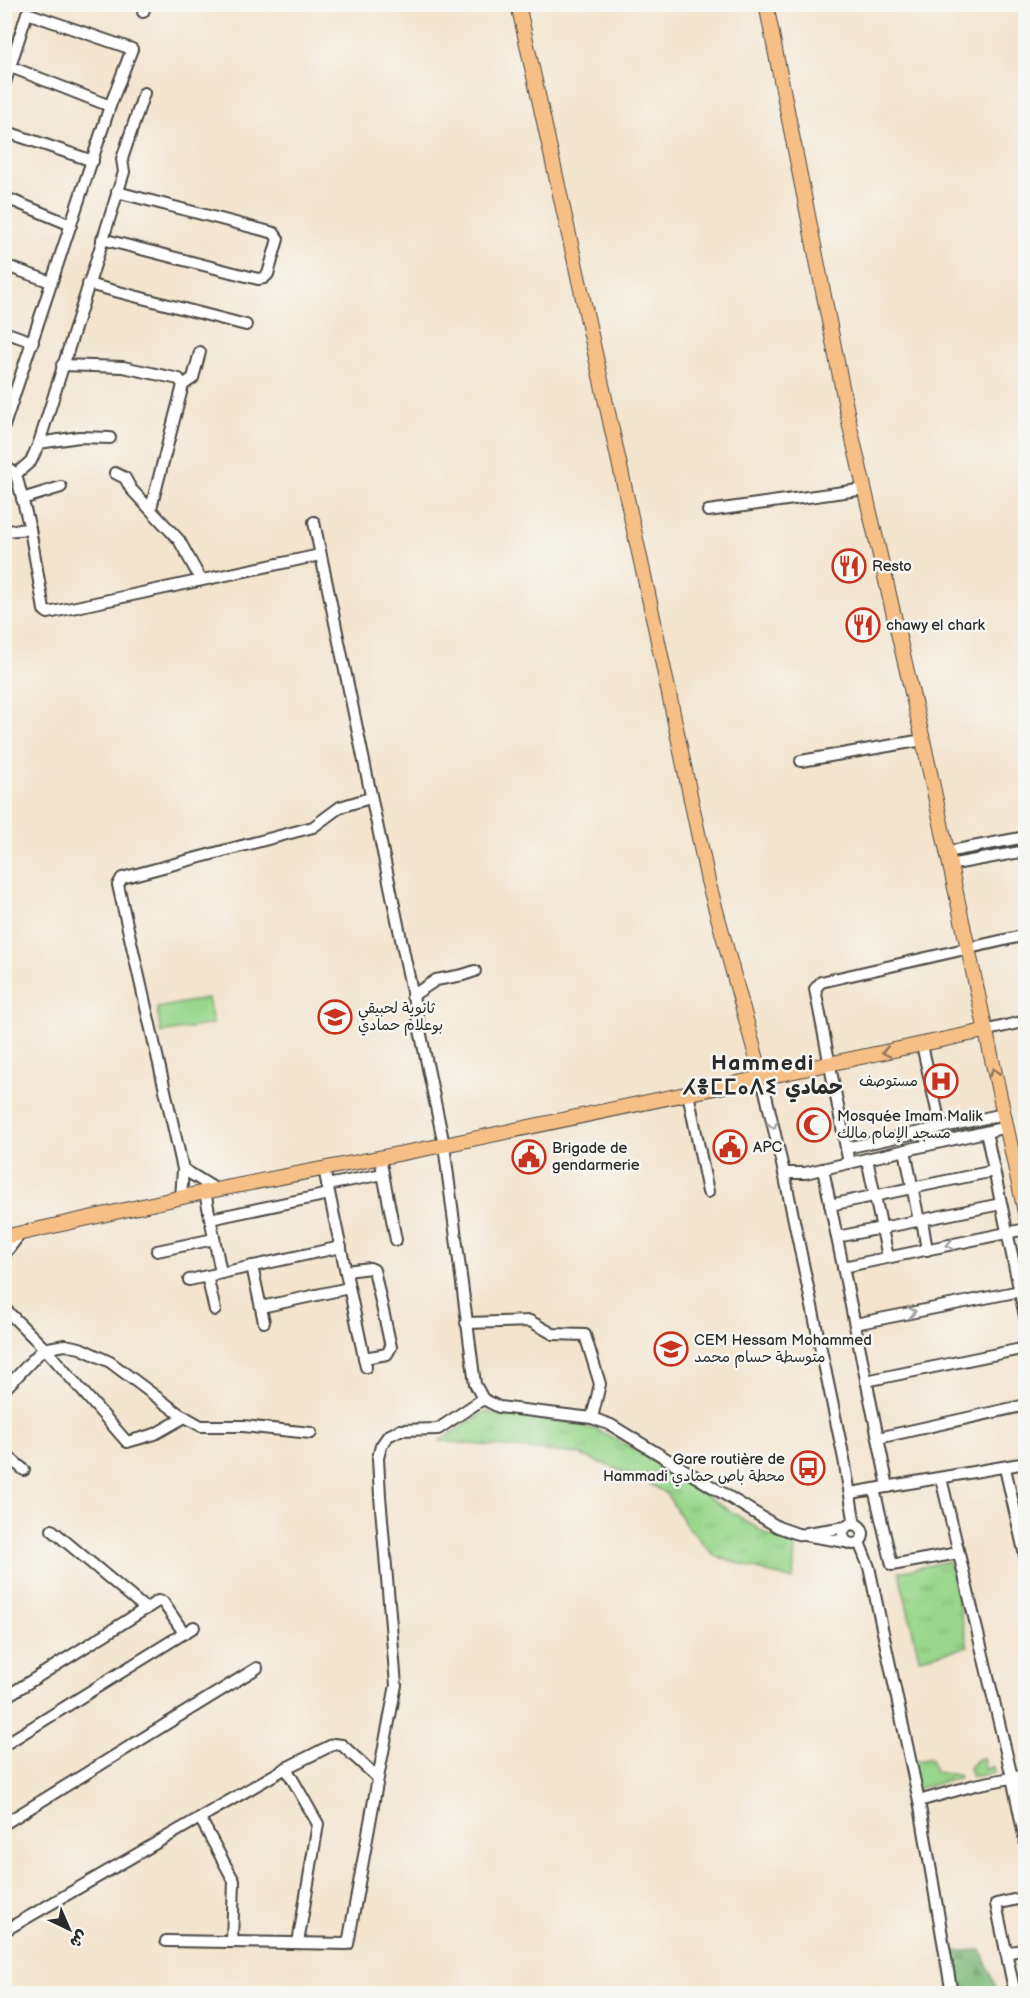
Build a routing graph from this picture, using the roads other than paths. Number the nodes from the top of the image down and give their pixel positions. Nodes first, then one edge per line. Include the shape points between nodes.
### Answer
1 (518, 4) edge
2 (766, 4) edge
3 (11, 67) junction
4 (4, 86) edge
5 (144, 93) dead end
6 (110, 106) junction
7 (4, 131) edge
8 (93, 161) junction
9 (117, 192) junction
10 (4, 197) edge
11 (71, 225) junction
12 (102, 239) junction
13 (4, 265) edge
14 (51, 282) junction
15 (88, 284) junction
16 (246, 325) dead end
17 (4, 332) edge
18 (33, 342) junction
19 (200, 352) dead end
20 (62, 365) junction
21 (185, 381) junction
22 (8, 397) edge
23 (4, 426) edge
24 (110, 438) dead end
25 (39, 443) junction
26 (4, 465) edge
27 (115, 473) dead end
28 (16, 474) junction
29 (61, 487) dead end
30 (865, 489) junction
31 (22, 499) junction
32 (151, 508) junction
33 (708, 511) dead end
34 (314, 522) dead end
35 (30, 529) junction
36 (4, 531) edge
37 (320, 555) junction
38 (201, 580) junction
39 (923, 740) junction
40 (801, 761) dead end
41 (370, 798) junction
42 (1026, 837) edge
43 (1026, 851) edge
44 (948, 859) junction
45 (1026, 935) edge
46 (967, 947) junction
47 (475, 971) dead end
48 (412, 996) junction
49 (1026, 1021) edge
50 (984, 1031) junction
51 (922, 1045) junction
52 (831, 1063) junction
53 (762, 1078) junction
54 (688, 1093) junction
55 (1006, 1120) junction
56 (941, 1128) junction
57 (986, 1132) junction
58 (444, 1145) junction
59 (846, 1148) junction
60 (905, 1150) junction
61 (380, 1158) junction
62 (867, 1159) junction
63 (849, 1163) junction
64 (183, 1169) junction
65 (324, 1169) junction
66 (823, 1169) junction
67 (994, 1171) junction
68 (784, 1173) junction
69 (383, 1174) junction
70 (912, 1188) junction
71 (328, 1189) junction
72 (211, 1191) junction
73 (708, 1192) dead end
74 (874, 1195) junction
75 (181, 1198) junction
76 (830, 1204) junction
77 (1000, 1204) junction
78 (1026, 1217) edge
79 (210, 1219) junction
80 (921, 1220) junction
81 (881, 1228) junction
82 (1026, 1229) edge
83 (1007, 1232) junction
84 (20, 1234) junction
85 (4, 1237) edge
86 (837, 1237) junction
87 (214, 1239) junction
88 (396, 1240) dead end
89 (340, 1247) junction
90 (927, 1250) junction
91 (157, 1251) dead end
92 (4, 1255) edge
93 (374, 1257) dead end
94 (888, 1257) junction
95 (252, 1266) junction
96 (843, 1267) junction
97 (372, 1268) junction
98 (346, 1271) junction
99 (221, 1273) junction
100 (207, 1276) junction
101 (189, 1280) dead end
102 (349, 1288) junction
103 (1020, 1291) junction
104 (261, 1307) junction
105 (4, 1308) edge
106 (215, 1310) dead end
107 (1026, 1321) edge
108 (264, 1322) dead end
109 (465, 1323) junction
110 (855, 1324) junction
111 (43, 1348) junction
112 (1026, 1348) edge
113 (866, 1381) junction
114 (4, 1390) edge
115 (483, 1399) junction
116 (1026, 1405) edge
117 (185, 1417) junction
118 (592, 1418) junction
119 (311, 1433) dead end
120 (878, 1438) junction
121 (4, 1453) edge
122 (1026, 1463) edge
123 (1005, 1468) junction
124 (24, 1470) dead end
125 (941, 1478) junction
126 (888, 1487) junction
127 (874, 1489) junction
128 (851, 1493) junction
129 (850, 1526) junction
130 (52, 1530) dead end
131 (798, 1534) junction
132 (846, 1542) junction
133 (859, 1542) junction
134 (958, 1553) junction
135 (1026, 1560) edge
136 (146, 1608) junction
137 (257, 1668) dead end
138 (4, 1698) edge
139 (4, 1745) edge
140 (286, 1768) junction
141 (1026, 1775) edge
142 (1012, 1777) junction
143 (378, 1778) junction
144 (919, 1801) junction
145 (200, 1818) junction
146 (4, 1824) edge
147 (1026, 1845) edge
148 (1026, 1897) edge
149 (4, 1931) edge
150 (166, 1941) dead end
151 (232, 1942) junction
152 (298, 1943) junction
153 (1026, 1949) edge
154 (1006, 1953) junction
155 (952, 1992) edge
156 (1015, 1994) edge

1 - 53 main road via 708,880
2 - 30 main road
3 - 4 street
3 - 6 street
3 - 6 street via 27,13 132,49
5 - 9 street via 122,159 124,172
6 - 8 street
7 - 8 street
8 - 11 street
9 - 12 street
9 - 12 street via 274,233 278,239 269,272 258,279
10 - 11 street
11 - 14 street
12 - 15 street
13 - 14 street
14 - 18 street
15 - 16 street
15 - 20 street
17 - 18 street
18 - 22 street
19 - 21 street
20 - 21 street via 123,367
20 - 25 street
21 - 32 street
22 - 23 street
24 - 25 street via 79,437
25 - 28 street via 32,461
26 - 28 street
27 - 32 street via 125,478
28 - 31 street
29 - 31 street
30 - 33 street
30 - 39 main road
31 - 35 street
32 - 38 street via 179,540
34 - 37 street
35 - 36 street
35 - 38 street via 44,610 48,613
37 - 38 street
37 - 41 street
39 - 40 street
39 - 44 main road
41 - 48 street
41 - 64 street via 340,807 314,827 120,881
42 - 44 street
43 - 44 street
44 - 46 main road
45 - 46 street
46 - 50 main road
46 - 52 street via 817,985
47 - 48 street via 436,980
48 - 58 street
49 - 50 street
50 - 51 main road
55 -> 50 main road
51 -> 52 main road
51 - 56 street
52 - 53 main road
52 - 59 street
53 - 54 main road
53 -> 68 street
54 - 58 main road
54 - 73 street
55 - 56 street
55 - 57 street
55 - 78 main road
56 - 59 street
57 - 60 street
57 - 67 street
58 - 61 main road
58 - 109 street
59 - 63 street
60 - 62 street
60 - 70 street
61 - 65 main road
61 - 69 street
62 - 63 street
62 - 74 street
63 - 66 street
64 - 72 street
64 - 75 street
65 - 71 street
65 - 72 main road
66 - 68 street
66 - 76 street
67 - 70 street
67 - 77 street
68 - 128 street
69 - 71 street
69 - 88 street
70 - 74 street
70 - 80 street
71 - 79 street
71 - 89 street
72 - 75 main road
72 - 79 street
74 - 76 street
74 - 81 street
75 - 84 main road
76 - 86 street
77 - 80 street
77 - 83 street
79 - 87 street
80 - 81 street
80 - 90 street
81 - 86 street
81 - 94 street
82 - 83 street
83 -> 90 street
83 - 103 street
84 - 85 main road
84 - 92 street
86 - 96 street
87 - 91 street
87 - 99 street
89 - 95 street
89 - 98 street
90 - 94 street
93 - 97 street
94 - 96 street
95 - 99 street
95 - 104 street
96 - 110 street
97 - 98 street
97 - 102 street via 391,1349 365,1363
98 - 102 street
99 - 100 street
100 - 101 street
100 - 106 street
102 - 104 street
103 - 107 street
110 -> 103 street
104 - 108 street
105 - 111 street
109 - 115 street via 475,1384
109 - 118 street via 530,1321 553,1334 585,1335 600,1384
110 - 113 street
111 - 114 street
111 - 117 street via 80,1348 110,1362
111 - 117 street via 127,1442 155,1434
112 - 113 street
113 - 120 street
115 - 118 street via 500,1407
115 - 143 street via 438,1429 400,1430 388,1436 381,1446 380,1496 396,1685
116 - 120 street
117 - 119 street via 201,1426
118 - 131 street via 618,1428 778,1527
120 - 126 street
121 - 124 street
122 - 123 street
123 - 125 street
123 - 135 street
125 - 126 street
125 - 134 street
126 - 127 street
127 - 128 street
127 - 134 street via 892,1565
128 - 129 street
129 - 131 street
129 - 132 street via 843,1535
129 - 133 street via 860,1527
130 - 136 street
131 - 132 street
132 - 133 street
133 - 144 street via 869,1567
134 - 142 street
136 - 138 street
136 - 139 street via 163,1602 189,1630
137 - 146 street
140 - 143 street via 338,1743
140 - 145 street
140 - 152 street via 318,1824
141 - 142 street
142 - 144 street
142 - 147 street
143 - 152 street via 349,1942
144 - 155 street
145 - 149 street
145 - 151 street via 234,1881
148 - 154 street via 996,1904
150 - 151 street
151 - 152 street
153 - 154 street
154 - 156 street

